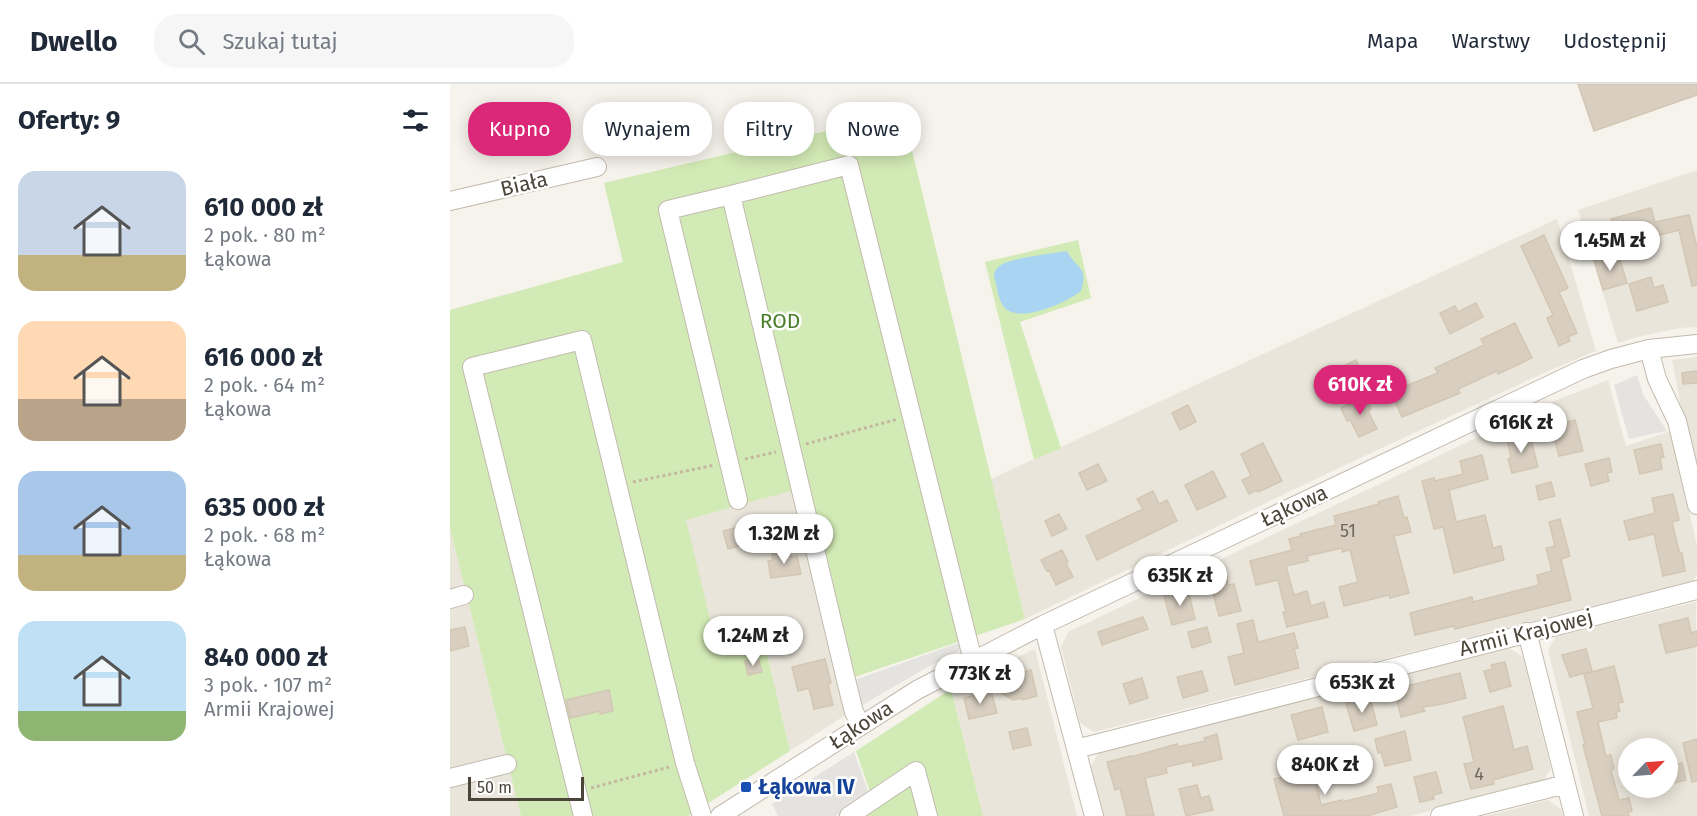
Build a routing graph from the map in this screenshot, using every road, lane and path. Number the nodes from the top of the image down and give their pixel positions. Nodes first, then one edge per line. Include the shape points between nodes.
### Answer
1 (597, 167) dead end
2 (730, 195) junction
3 (450, 201) edge
4 (1697, 344) edge
5 (1649, 349) junction
6 (911, 416) junction
7 (791, 448) junction
8 (729, 462) junction
9 (618, 486) junction
10 (738, 500) dead end
11 (1697, 505) edge
12 (1697, 590) edge
13 (1043, 625) junction
14 (1527, 632) junction
15 (973, 661) junction
16 (861, 725) junction
17 (1076, 749) junction
18 (685, 763) junction
19 (507, 764) dead end
20 (450, 778) edge
21 (1566, 784) junction
22 (578, 792) junction
23 (583, 816) edge
24 (702, 816) edge
25 (720, 816) edge
26 (849, 816) edge
27 (928, 816) edge
28 (1094, 816) edge
29 (1440, 816) edge
30 (1574, 816) edge

1 - 3 street, Biała
2 - 6 street via 849,165
2 - 7 street
2 - 8 street via 668,210
4 - 5 street, Łąkowa
5 - 11 street via 1657,379 1677,421
5 - 13 street, Łąkowa via 1611,359 1557,381
6 - 7 path
6 - 15 street
7 - 8 path
7 - 16 street via 854,712
8 - 9 path
8 - 10 street
9 - 18 street
9 - 22 street via 582,340 472,368
12 - 14 street, Armii Krajowej
13 - 15 street, Łąkowa
13 - 17 street
14 - 17 street, Armii Krajowej
14 - 21 street
15 - 16 street, Łąkowa
16 - 25 street, Łąkowa
17 - 28 street
18 - 22 path
18 - 24 street
19 - 20 street
21 - 29 street
21 - 30 street
22 - 23 street
26 - 27 street via 916,771

